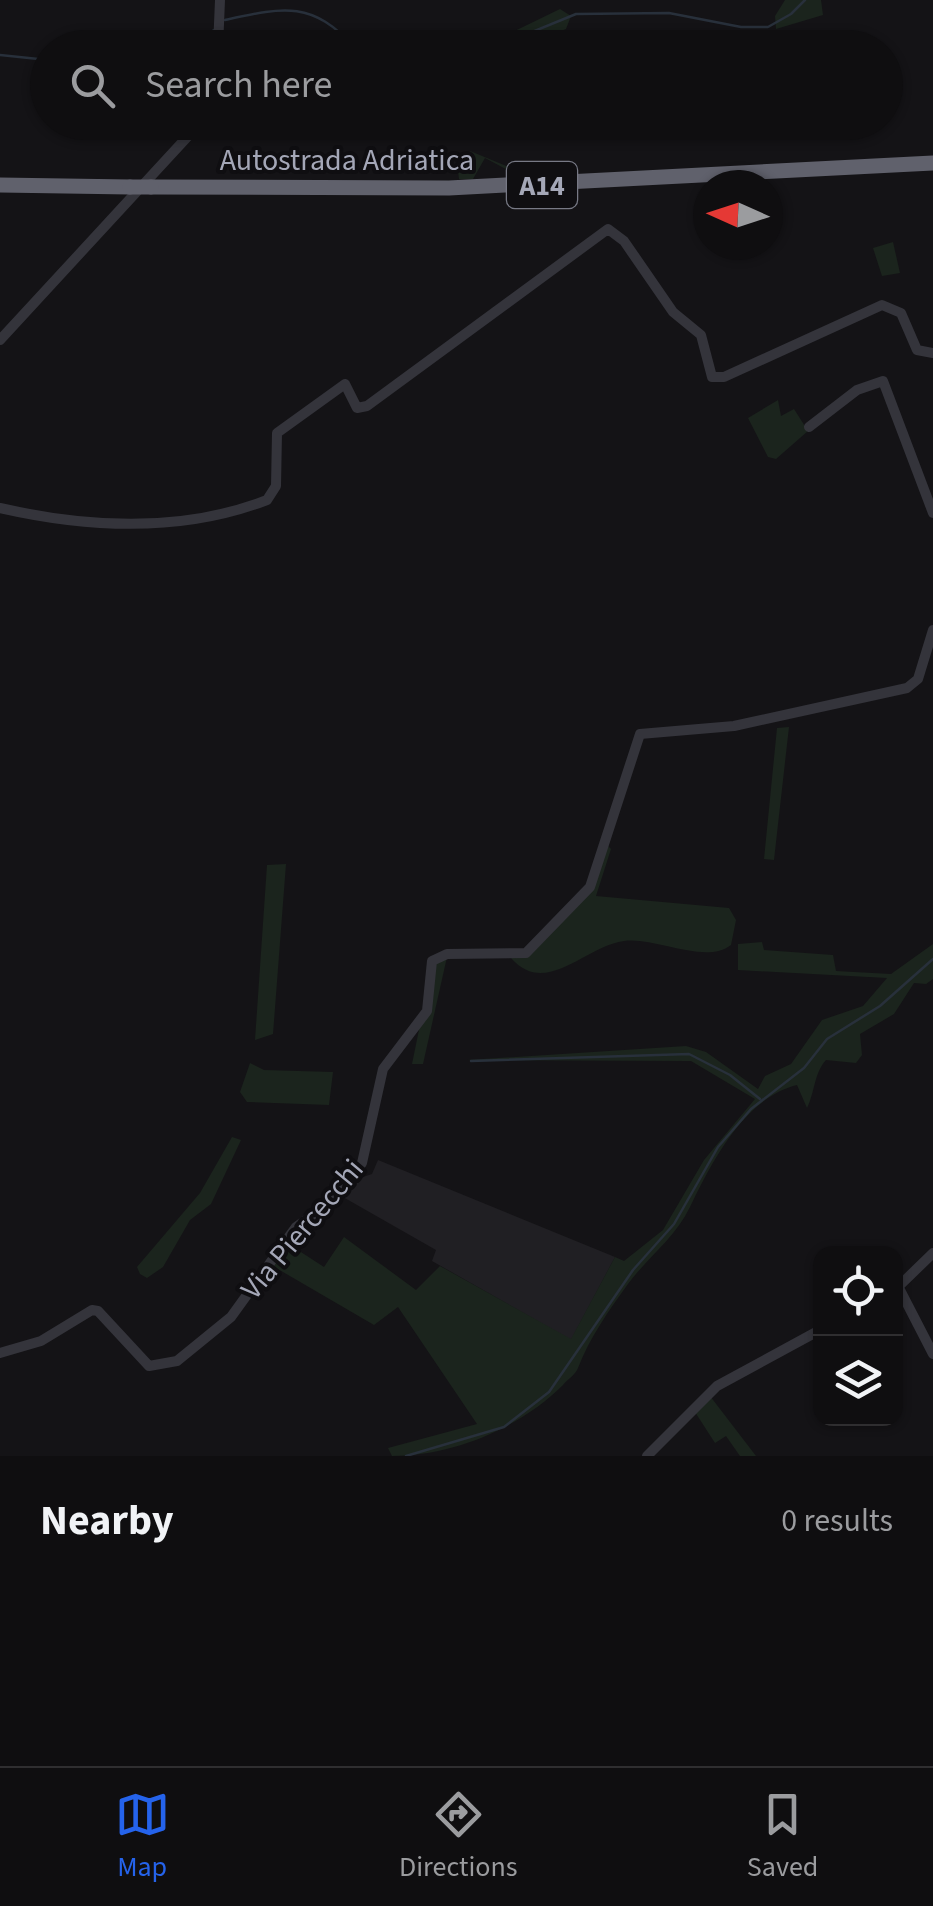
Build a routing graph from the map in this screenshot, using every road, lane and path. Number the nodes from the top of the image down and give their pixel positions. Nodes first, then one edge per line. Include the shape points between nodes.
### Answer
1 (220, 0) edge
2 (219, 30) edge
3 (184, 140) edge
4 (933, 163) edge
5 (933, 173) edge
6 (783, 181) edge
7 (0, 185) edge
8 (693, 187) edge
9 (137, 192) junction
10 (0, 195) edge
11 (0, 340) edge
12 (933, 353) edge
13 (808, 427) dead end
14 (0, 508) edge
15 (933, 512) edge
16 (933, 630) edge
17 (933, 1252) edge
18 (903, 1283) edge
19 (903, 1300) edge
20 (813, 1334) edge
21 (0, 1353) edge
22 (933, 1354) edge
23 (647, 1456) edge

1 - 2 street
3 - 11 street
4 - 9 highway, Autostrada Adriatica / A14 via 449,188
5 - 6 highway
7 - 9 highway, Autostrada Adriatica / A14
8 - 9 highway, Autostrada Adriatica / A14 via 412,198
9 - 10 highway, Autostrada Adriatica / A14
12 - 14 street via 916,350 901,312 882,305 712,378 700,336 608,229 367,406 357,408 345,384 277,434 276,486 267,500 141,527
13 - 15 street via 857,390 882,381
16 - 21 street, Via Piercecchi via 918,679 907,688 734,726 640,734 590,886 526,953 432,960 427,1011 383,1070 362,1163 329,1202 296,1227 203,1343 169,1365 149,1366 92,1310 42,1341
17 - 18 street
19 - 22 street
20 - 23 street via 718,1386

